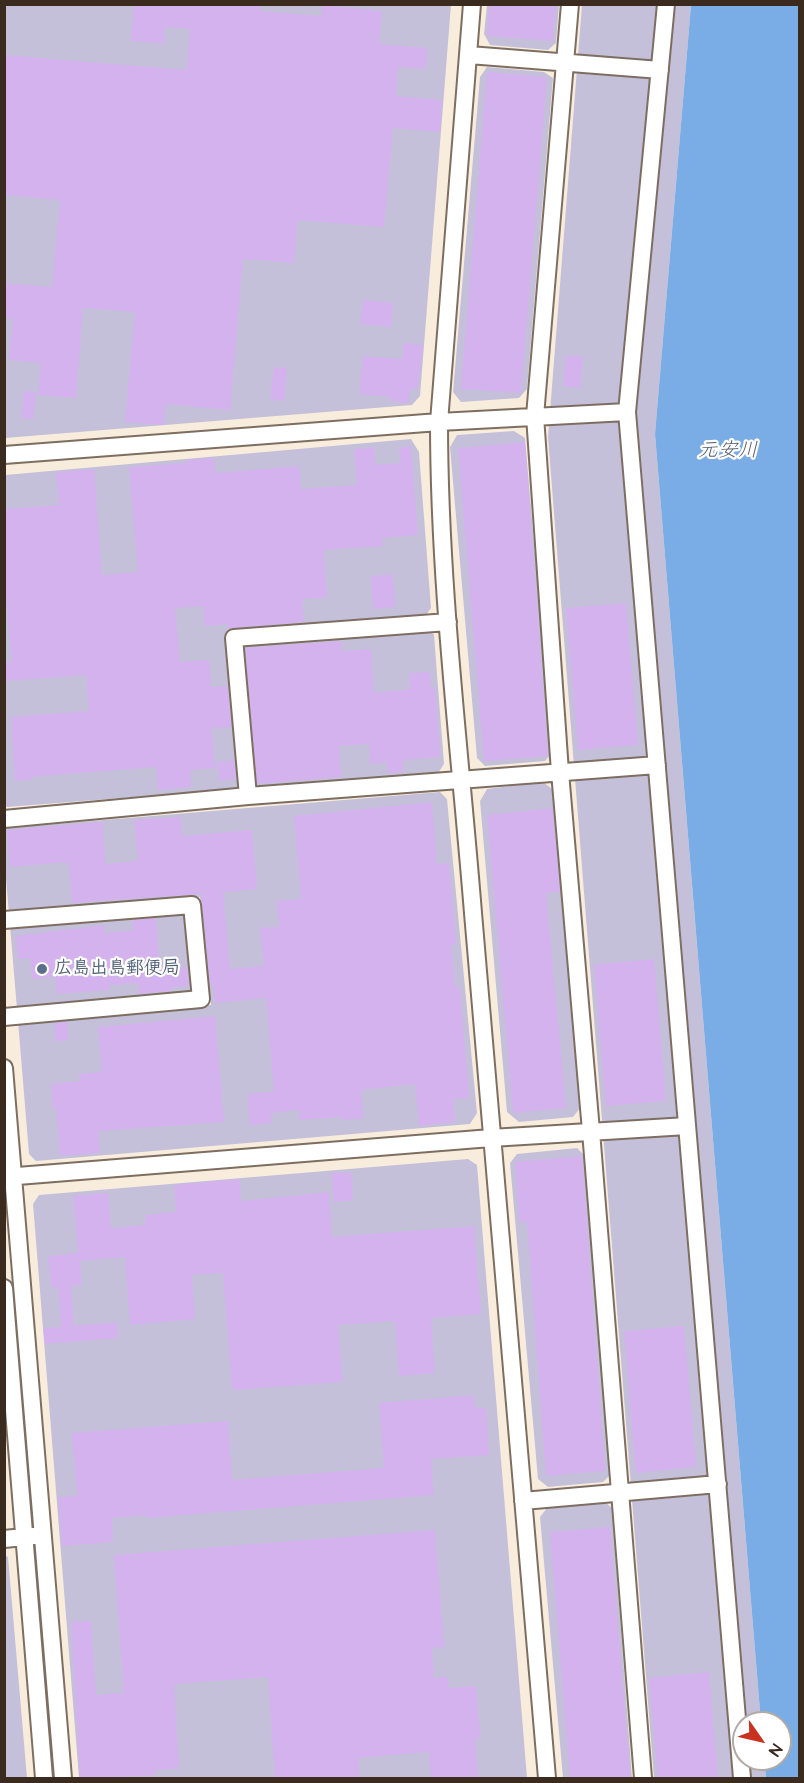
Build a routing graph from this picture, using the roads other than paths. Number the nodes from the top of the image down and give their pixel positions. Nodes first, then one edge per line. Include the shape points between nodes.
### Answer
1 (472, 4) edge
2 (570, 4) edge
3 (666, 4) edge
4 (469, 55) junction
5 (565, 63) junction
6 (660, 70) junction
7 (627, 412) junction
8 (535, 417) junction
9 (439, 422) junction
10 (4, 455) edge
11 (448, 622) junction
12 (657, 765) junction
13 (560, 772) junction
14 (462, 780) junction
15 (248, 796) junction
16 (4, 819) edge
17 (4, 920) edge
18 (4, 1017) edge
19 (4, 1068) edge
20 (687, 1126) junction
21 (591, 1131) junction
22 (491, 1138) junction
23 (9, 1177) edge
24 (4, 1288) edge
25 (717, 1484) junction
26 (619, 1492) junction
27 (523, 1501) junction
28 (44, 1535) junction
29 (25, 1537) junction
30 (4, 1539) edge
31 (44, 1779) edge
32 (63, 1779) edge
33 (547, 1779) edge
34 (643, 1779) edge
35 (742, 1779) edge

1 - 4 street
2 - 5 street
3 - 6 street
4 - 5 street
4 - 9 street
5 - 6 street
5 - 8 street
6 - 7 street
7 - 8 street
7 - 12 street
8 - 9 street
8 - 13 street
9 - 10 street
9 - 11 street
11 - 14 street
11 - 15 street via 234,638
12 - 13 street
12 - 20 street
13 - 14 street
13 - 21 street
14 - 15 street
14 - 22 street
15 - 16 street
17 - 18 street via 192,904 201,999
19 - 23 street
20 - 21 street
20 - 25 street
21 - 22 street
21 - 26 street
22 - 23 street
22 - 27 street
23 - 28 street
24 - 29 street
25 - 26 street
25 - 35 street
26 - 27 street
26 - 34 street
27 - 33 street
28 - 29 street
28 - 32 street
29 - 30 street
29 - 31 street

